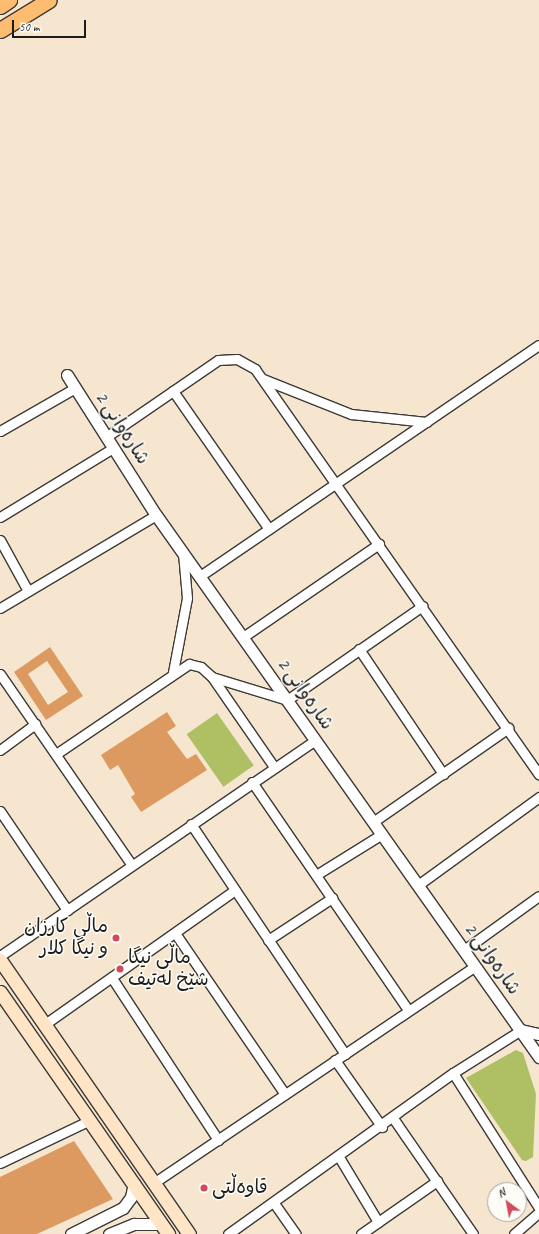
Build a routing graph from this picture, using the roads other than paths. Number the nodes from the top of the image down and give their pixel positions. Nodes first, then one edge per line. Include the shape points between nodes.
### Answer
1 (9, 0) edge
2 (49, 0) edge
3 (0, 6) edge
4 (0, 30) edge
5 (539, 345) edge
6 (67, 375) dead end
7 (262, 378) junction
8 (74, 388) junction
9 (173, 391) junction
10 (427, 422) junction
11 (0, 431) edge
12 (106, 437) junction
13 (114, 448) junction
14 (336, 483) junction
15 (156, 515) junction
16 (0, 517) edge
17 (269, 529) junction
18 (0, 540) edge
19 (379, 544) junction
20 (183, 553) junction
21 (200, 576) junction
22 (28, 591) junction
23 (422, 606) junction
24 (0, 608) edge
25 (243, 637) junction
26 (359, 650) junction
27 (173, 672) junction
28 (0, 674) edge
29 (212, 677) junction
30 (287, 700) junction
31 (35, 724) junction
32 (508, 728) junction
33 (315, 740) junction
34 (0, 750) edge
35 (56, 754) junction
36 (274, 767) junction
37 (443, 774) junction
38 (539, 774) edge
39 (252, 782) junction
40 (539, 798) edge
41 (0, 812) edge
42 (373, 822) junction
43 (191, 824) junction
44 (382, 834) junction
45 (132, 865) junction
46 (316, 876) junction
47 (418, 885) junction
48 (235, 890) junction
49 (539, 896) edge
50 (332, 898) junction
51 (67, 910) junction
52 (175, 933) junction
53 (268, 940) junction
54 (464, 950) junction
55 (0, 956) edge
56 (0, 960) edge
57 (475, 966) junction
58 (112, 978) junction
59 (20, 988) junction
60 (3, 995) edge
61 (408, 1010) junction
62 (43, 1021) junction
63 (26, 1028) junction
64 (521, 1030) junction
65 (539, 1034) edge
66 (345, 1054) junction
67 (539, 1057) edge
68 (335, 1060) junction
69 (453, 1074) junction
70 (286, 1094) junction
71 (393, 1118) junction
72 (90, 1120) junction
73 (382, 1127) junction
74 (218, 1140) junction
75 (339, 1157) junction
76 (0, 1163) edge
77 (437, 1181) junction
78 (155, 1182) junction
79 (134, 1183) junction
80 (274, 1203) junction
81 (539, 1208) edge
82 (117, 1212) junction
83 (539, 1212) edge
84 (378, 1222) junction
85 (125, 1226) junction
86 (165, 1229) edge
87 (71, 1234) edge
88 (109, 1234) edge
89 (189, 1234) edge
90 (228, 1234) edge
91 (296, 1234) edge
92 (361, 1234) edge
93 (473, 1234) edge
94 (514, 1234) edge

1 - 3 highway
2 - 4 highway
5 - 10 street
6 - 8 street, شارەوانی 2
7 - 9 street via 255,369 237,359 218,360
7 - 10 street via 351,414
7 - 14 street
8 - 11 street
8 - 12 street, شارەوانی 2
9 - 12 street
9 - 17 street
10 - 14 street
12 - 13 street, شارەوانی 2
13 - 15 street, شارەوانی 2
13 - 16 street
14 - 17 street
14 - 19 street
15 - 20 street, شارەوانی 2
15 - 22 street
17 - 21 street
18 - 22 street
19 - 23 street
19 - 25 street
20 - 21 street, شارەوانی 2
20 - 27 street via 187,598
21 - 25 street, شارەوانی 2
22 - 24 street
23 - 26 street
23 - 32 street
25 - 30 street, شارەوانی 2
26 - 30 street
26 - 37 street
27 - 29 street via 189,664 201,667
27 - 35 street
28 - 31 street
29 - 30 street
29 - 36 street
30 - 33 street, شارەوانی 2
31 - 34 street
31 - 35 street
32 - 37 street
32 - 38 street
33 - 36 street
33 - 42 street, شارەوانی 2
35 - 45 street
36 - 39 street
37 - 42 street
39 - 43 street
39 - 46 street
40 - 47 street
41 - 51 street
42 - 44 street, شارەوانی 2
43 - 45 street
43 - 48 street
44 - 46 street
44 - 47 street, شارەوانی 2
45 - 51 street
46 - 50 street
47 - 54 street, شارەوانی 2
48 - 52 street
48 - 53 street
49 - 54 street
50 - 53 street
50 - 61 street
51 - 55 street
52 - 58 street
52 - 70 street
53 - 66 street
54 - 57 street, شارەوانی 2
56 - 59 main road
57 - 61 street
57 - 64 street, شارەوانی 2
58 - 62 street
58 - 74 street
59 - 60 main road via 14,998
59 - 62 main road
60 - 63 main road
61 - 66 street
62 - 63 main road via 30,1019
62 - 78 main road
63 - 72 main road
64 - 65 street
64 - 67 street, شارەوانی 2
64 - 69 street
66 - 68 street
68 - 70 street
68 - 73 street
69 - 71 street
69 - 81 street
70 - 74 street
71 - 73 street
71 - 77 street
72 - 76 street
72 - 79 main road
73 - 75 street
74 - 78 street
75 - 80 street
75 - 84 street
77 - 84 street
77 - 93 street
78 - 89 main road
79 - 82 street via 131,1197
79 - 86 main road
80 - 90 street
80 - 91 street
82 - 85 street
82 - 87 street
83 - 94 street
84 - 92 street
85 - 86 street
85 - 88 street

